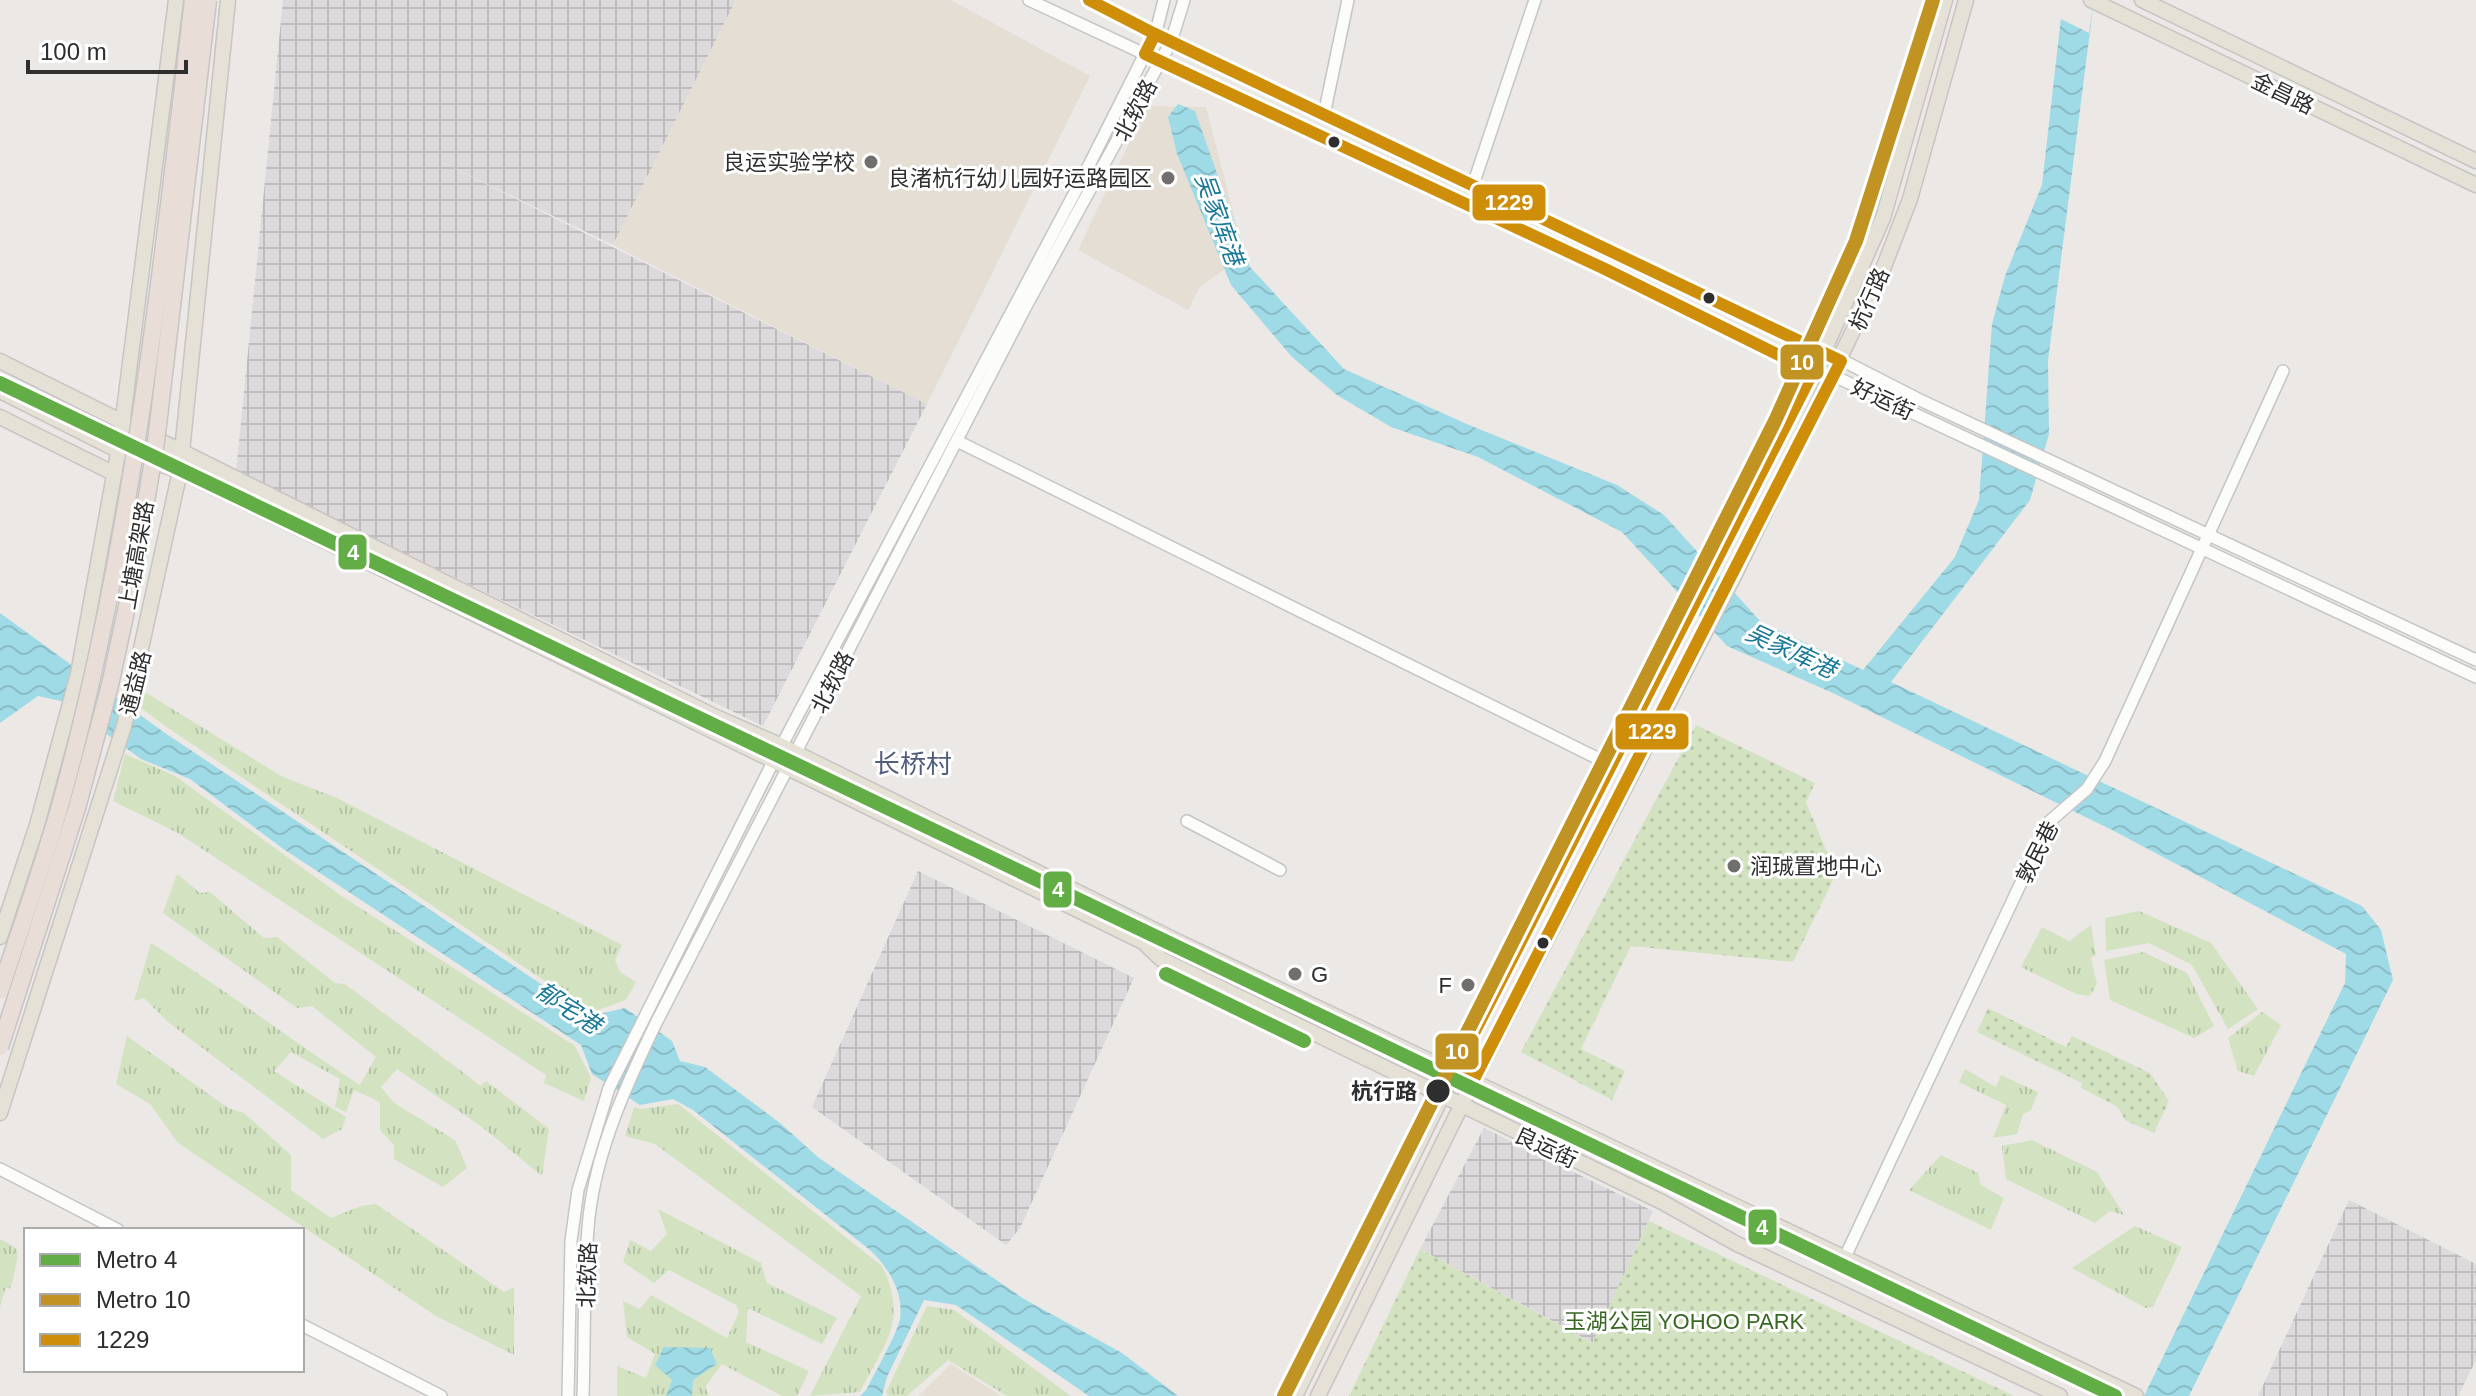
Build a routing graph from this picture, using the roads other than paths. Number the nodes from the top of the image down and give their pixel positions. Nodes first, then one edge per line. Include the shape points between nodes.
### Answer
1 (176, 0) edge
2 (193, 0) edge
3 (208, 0) edge
4 (228, 0) edge
5 (1029, 0) edge
6 (1089, 0) edge
7 (1164, 0) edge
8 (1184, 0) edge
9 (1348, 0) edge
10 (1535, 0) edge
11 (1945, 0) edge
12 (1966, 0) edge
13 (2142, 0) edge
14 (2095, 2) edge
15 (1156, 32) junction
16 (1171, 42) junction
17 (1145, 54) junction
18 (1160, 62) junction
19 (1324, 115) junction
20 (2476, 161) edge
21 (1473, 185) junction
22 (2476, 185) edge
23 (1824, 351) junction
24 (0, 361) edge
25 (1841, 361) junction
26 (2283, 371) dead end
27 (1813, 372) junction
28 (1834, 376) junction
29 (0, 391) edge
30 (0, 417) edge
31 (123, 424) junction
32 (957, 441) junction
33 (119, 451) junction
34 (182, 453) junction
35 (180, 471) junction
36 (115, 474) junction
37 (2210, 536) junction
38 (2203, 549) junction
39 (2476, 660) edge
40 (2476, 677) edge
41 (788, 750) junction
42 (780, 765) junction
43 (1611, 765) junction
44 (1187, 821) dead end
45 (1280, 870) dead end
46 (0, 937) edge
47 (0, 991) edge
48 (0, 1047) edge
49 (1455, 1070) junction
50 (1473, 1081) junction
51 (1443, 1094) junction
52 (1462, 1103) junction
53 (0, 1113) edge
54 (0, 1169) edge
55 (114, 1228) edge
56 (1845, 1257) junction
57 (304, 1326) edge
58 (441, 1396) edge
59 (568, 1396) edge
60 (583, 1396) edge
61 (1295, 1396) edge
62 (1318, 1396) edge
63 (2060, 1396) edge
64 (2136, 1396) edge

1 - 31 main road
2 - 47 highway, 上塘高架路, bridge via 152,342 116,561 63,795
3 - 48 highway, 上塘高架路, bridge via 156,442 134,574 77,808
4 - 34 main road, 通益路
5 - 17 street, 好运街
6 - 15 street, 好运街
7 - 15 street, 北软路
8 - 16 street, 北软路
9 - 19 street
10 - 21 street
11 - 23 main road, 杭行路 via 1883,218
12 - 25 main road, 杭行路 via 1910,199
13 - 20 main road, 金昌路
14 - 22 main road, 金昌路
15 - 16 street, 好运街
15 - 17 street, 北软路
16 - 18 street, 北软路
16 - 19 street, 好运街
17 - 18 street, 好运街
17 - 41 street, 北软路
18 - 27 street, 好运街
18 - 32 street, 北软路
19 - 21 street, 好运街
21 - 23 street, 好运街
23 - 25 street, 好运街
23 - 27 main road, 杭行路
24 - 31 main road, 良运街
25 - 28 main road, 杭行路
25 - 37 street, 好运街
26 - 37 street, 敦民巷
27 - 28 street, 好运街
27 - 43 main road, 杭行路
28 - 38 street, 好运街
28 - 50 main road, 杭行路
29 - 33 main road, 良运街
30 - 36 main road
31 - 33 main road
31 - 34 main road, 良运街
32 - 41 street, 北软路
32 - 43 street
33 - 35 main road, 良运街
33 - 36 main road
34 - 35 main road, 通益路
34 - 41 main road, 良运街
35 - 42 main road, 良运街
35 - 53 main road, 通益路 via 142,656 110,772
36 - 46 main road via 61,736
37 - 38 street, 敦民巷
37 - 39 street, 好运街
38 - 40 street, 好运街
38 - 56 street, 敦民巷 via 2094,780 2050,821
41 - 42 street, 北软路
41 - 49 main road, 良运街
42 - 51 main road, 良运街 via 1143,942 1161,959
42 - 59 street, 北软路 via 609,1088 578,1190 571,1241
42 - 60 street, 北软路 via 622,1096 599,1165 589,1216
43 - 49 main road, 杭行路
44 - 45 street
49 - 50 main road, 良运街
49 - 51 main road, 杭行路
50 - 52 main road, 杭行路
50 - 56 main road, 良运街
51 - 52 main road, 良运街
51 - 61 main road, 杭行路
52 - 62 main road, 杭行路
52 - 63 main road, 良运街 via 1737,1244
54 - 55 street
56 - 64 main road, 良运街
57 - 58 street

